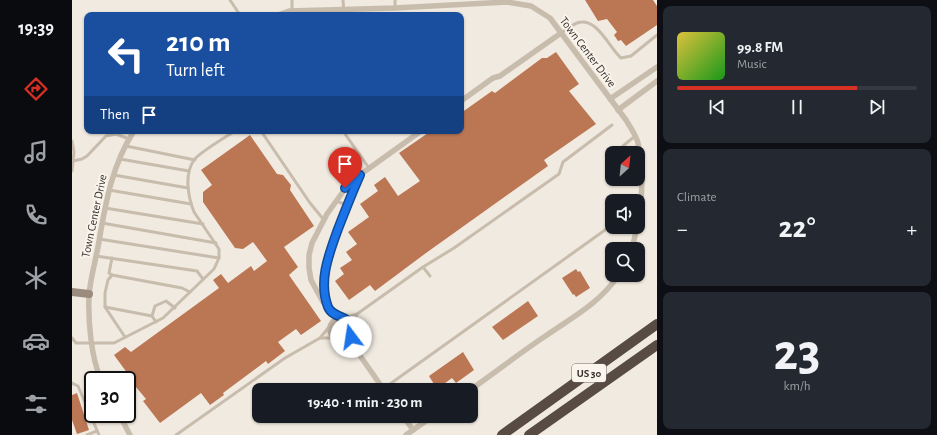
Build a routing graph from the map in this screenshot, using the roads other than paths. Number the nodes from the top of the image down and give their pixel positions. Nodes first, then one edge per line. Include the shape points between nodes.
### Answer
1 (230, 0) edge
2 (292, 0) edge
3 (343, 0) edge
4 (395, 0) edge
5 (395, 8) junction
6 (292, 11) junction
7 (238, 12) edge
8 (288, 12) edge
9 (344, 12) edge
10 (561, 33) junction
11 (657, 35) edge
12 (657, 67) edge
13 (657, 81) edge
14 (464, 99) edge
15 (610, 99) junction
16 (618, 110) junction
17 (612, 125) dead end
18 (132, 134) edge
19 (231, 134) edge
20 (263, 134) edge
21 (345, 134) edge
22 (417, 134) edge
23 (635, 136) junction
24 (129, 139) junction
25 (72, 141) edge
26 (126, 146) junction
27 (623, 146) dead end
28 (119, 159) junction
29 (195, 160) junction
30 (73, 161) junction
31 (369, 168) junction
32 (72, 171) edge
33 (189, 171) junction
34 (114, 175) junction
35 (360, 175) junction
36 (188, 188) junction
37 (109, 190) junction
38 (640, 194) edge
39 (336, 201) junction
40 (191, 204) junction
41 (347, 205) junction
42 (105, 208) junction
43 (324, 220) junction
44 (102, 223) junction
45 (203, 224) junction
46 (605, 230) edge
47 (99, 240) junction
48 (216, 243) junction
49 (96, 256) junction
50 (112, 258) junction
51 (219, 258) junction
52 (423, 267) junction
53 (112, 275) junction
54 (430, 276) dead end
55 (203, 279) junction
56 (614, 282) edge
57 (325, 290) junction
58 (316, 291) junction
59 (72, 292) edge
60 (190, 292) junction
61 (89, 294) junction
62 (105, 307) junction
63 (175, 308) junction
64 (329, 309) junction
65 (357, 314) junction
66 (152, 316) junction
67 (342, 318) junction
68 (156, 322) junction
69 (657, 324) edge
70 (330, 325) junction
71 (352, 330) junction
72 (125, 337) junction
73 (72, 338) edge
74 (320, 338) junction
75 (336, 339) junction
76 (92, 342) junction
77 (657, 345) edge
78 (354, 347) junction
79 (98, 371) edge
80 (72, 383) edge
81 (380, 383) edge
82 (392, 383) edge
83 (478, 384) edge
84 (124, 423) edge
85 (408, 423) edge
86 (423, 423) edge
87 (413, 430) junction
88 (97, 431) junction
89 (86, 434) edge
90 (99, 435) edge
91 (130, 435) edge
92 (176, 435) edge
93 (406, 435) edge
94 (501, 435) edge
95 (529, 435) edge

1 - 7 lane
2 - 6 lane
3 - 9 lane
4 - 5 lane
5 - 9 street, Town Center Drive
5 - 10 street, Town Center Drive via 507,2 531,6 550,18
6 - 8 street, Town Center Drive
6 - 9 street, Town Center Drive
10 - 11 lane via 577,23 592,24 621,58 631,56
10 - 14 street
10 - 15 street, Town Center Drive
12 - 15 street
13 - 16 street
15 - 16 street, Town Center Drive
16 - 23 street, Town Center Drive
17 - 52 lane via 563,162 559,174
18 - 24 street, Town Center Drive
19 - 29 lane
20 - 43 lane
21 - 31 lane
22 - 31 street
23 - 27 lane
23 - 38 street, Town Center Drive via 638,141
24 - 26 street, Town Center Drive
24 - 30 lane via 116,134 106,136 87,156
25 - 30 lane
26 - 28 street, Town Center Drive
26 - 29 lane
28 - 33 lane
28 - 34 street, Town Center Drive
29 - 33 lane
30 - 32 lane
31 - 35 street
33 - 36 lane
34 - 36 lane
34 - 37 street, Town Center Drive
35 - 39 street via 350,182
35 - 41 street
36 - 40 lane
37 - 40 lane
37 - 42 street, Town Center Drive
39 - 41 lane
39 - 43 street
40 - 45 lane
41 - 57 street via 326,265
42 - 44 street, Town Center Drive
42 - 45 lane
43 - 58 street via 309,255 310,275
44 - 47 street, Town Center Drive
44 - 48 lane
45 - 48 lane
46 - 82 lane
47 - 49 street, Town Center Drive
47 - 51 lane
48 - 51 lane
49 - 50 lane
49 - 61 street, Town Center Drive
50 - 53 lane via 109,273
50 - 55 lane via 197,271
51 - 55 lane via 214,269
52 - 54 lane
52 - 65 lane
53 - 60 lane via 182,288
53 - 62 lane via 105,293
55 - 60 lane
56 - 83 street via 588,308
57 - 58 lane
57 - 64 street
58 - 64 street
59 - 61 street
60 - 63 lane
61 - 76 street, Town Center Drive
62 - 66 lane
62 - 72 lane
63 - 66 lane via 166,301 155,306
63 - 68 lane
64 - 67 street
64 - 70 street
65 - 67 lane
65 - 71 lane
66 - 68 lane
67 - 70 street via 334,319
67 - 71 street via 350,322
68 - 72 lane
69 - 94 highway, US 30 / US 30
70 - 74 lane
70 - 75 street via 330,333
71 - 75 street via 347,338
71 - 78 street
72 - 76 lane via 114,343
73 - 76 lane via 76,343
74 - 75 lane
74 - 92 lane via 285,358
75 - 78 street
76 - 79 street, Town Center Drive
77 - 95 highway, US 30 / US 30
78 - 81 street
80 - 88 lane via 78,386
84 - 91 street
85 - 87 street
86 - 87 street
87 - 93 street
88 - 89 lane
88 - 90 lane

